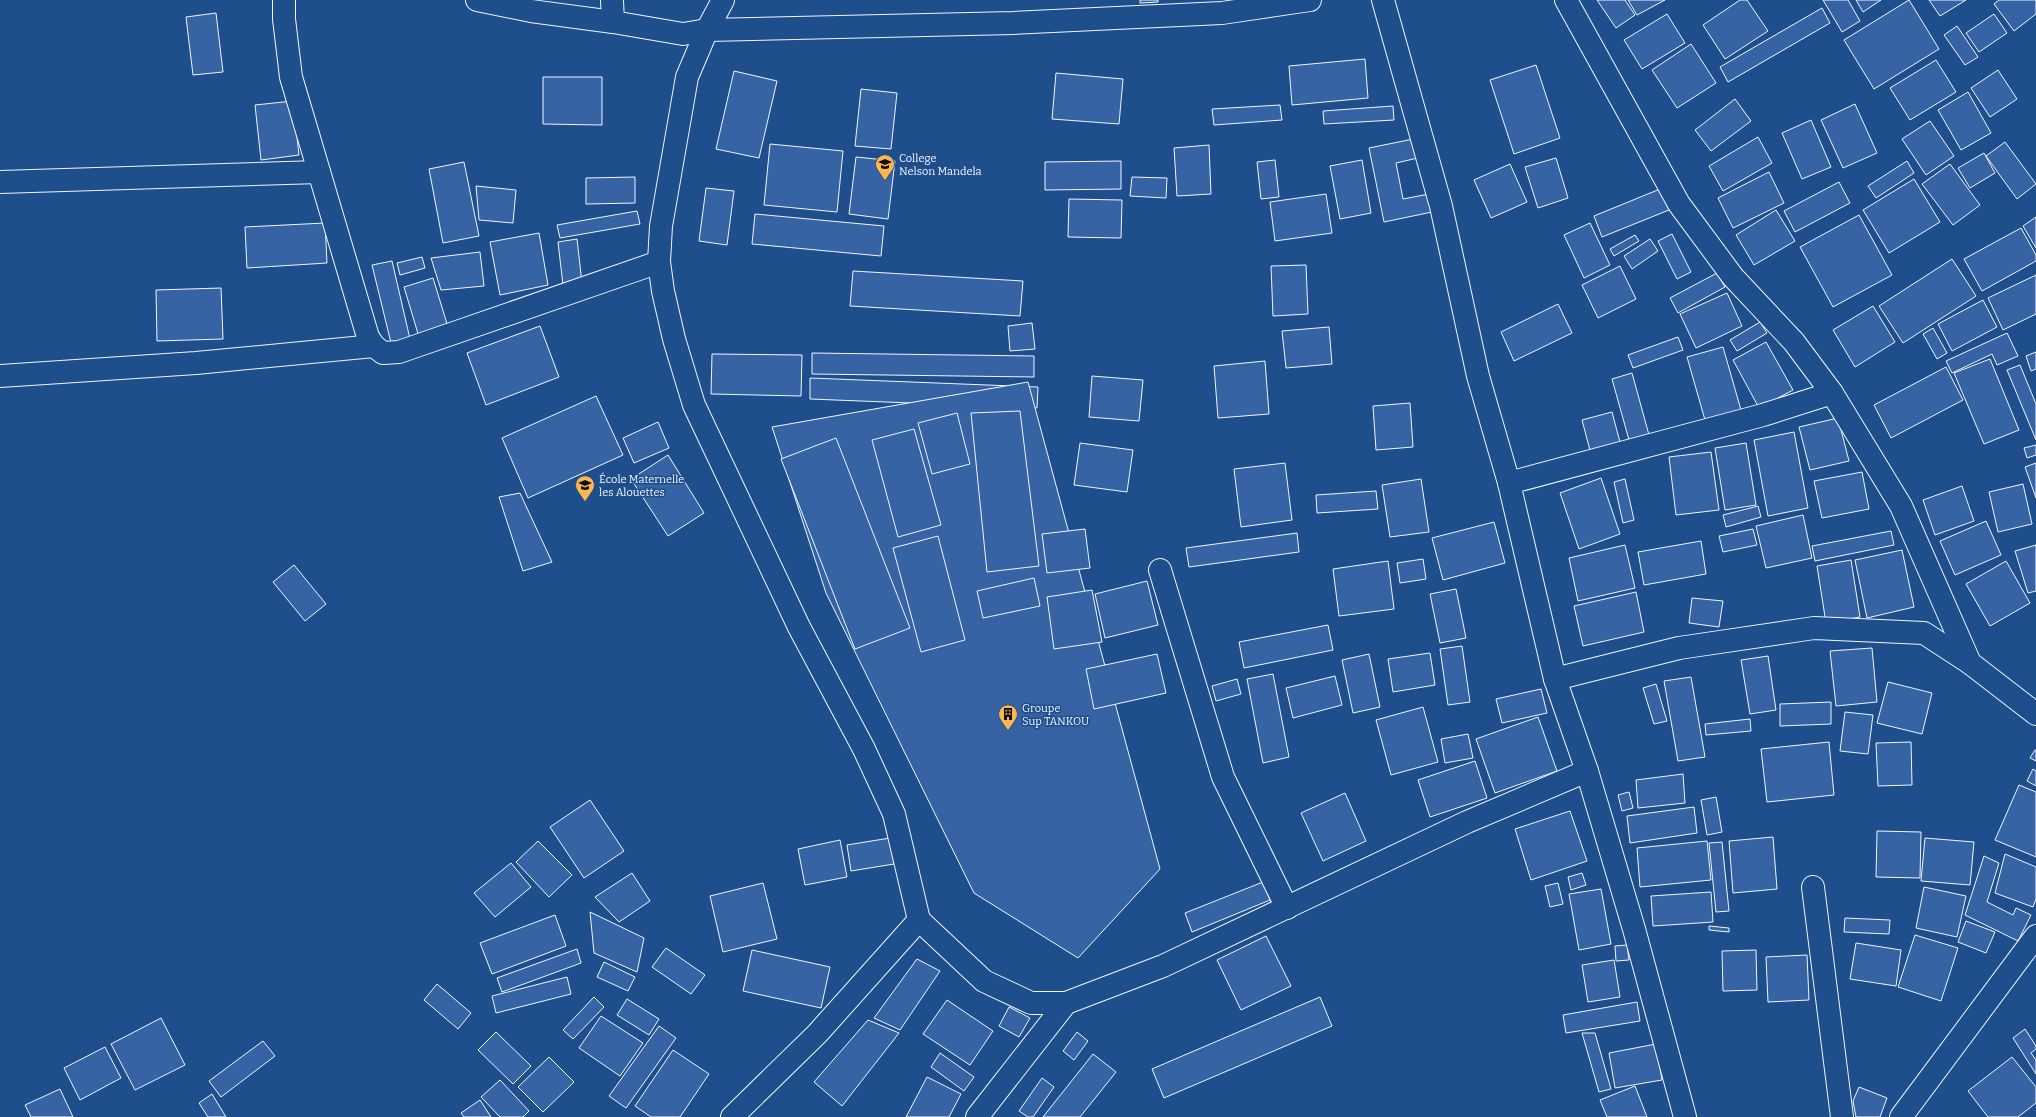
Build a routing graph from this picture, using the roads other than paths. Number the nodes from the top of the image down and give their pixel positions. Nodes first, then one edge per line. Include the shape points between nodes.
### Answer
1 (284, 0) edge
2 (477, 0) edge
3 (612, 0) edge
4 (723, 0) edge
5 (1310, 0) edge
6 (1383, 0) edge
7 (1566, 0) edge
8 (613, 22) junction
9 (707, 30) junction
10 (319, 172) junction
11 (0, 182) edge
12 (659, 262) junction
13 (374, 346) junction
14 (0, 376) edge
15 (1832, 393) junction
16 (1509, 483) junction
17 (1160, 570) dead end
18 (1970, 663) junction
19 (1555, 679) junction
20 (2036, 714) edge
21 (1587, 771) junction
22 (1813, 887) dead end
23 (1287, 908) junction
24 (919, 920) junction
25 (2036, 936) edge
26 (1066, 1003) junction
27 (732, 1117) edge
28 (976, 1117) edge
29 (1685, 1117) edge
30 (1842, 1117) edge
31 (1901, 1117) edge

1 - 10 street via 291,77
2 - 8 street via 531,11
3 - 8 street
4 - 9 street
5 - 9 street via 1214,13 1012,23
6 - 16 street via 1441,206 1478,376
7 - 15 street via 1679,204 1732,277 1794,342
8 - 9 street via 684,34
9 - 12 street via 687,77 661,226
10 - 11 street
10 - 13 street via 368,337
12 - 13 street via 399,352 382,353
12 - 24 street via 674,339 694,405 799,627 864,749 894,814
13 - 14 street
15 - 16 street via 1763,416
15 - 18 street via 1901,506
16 - 19 street
17 - 23 street via 1223,777
18 - 19 street via 1924,633 1814,628 1679,648
18 - 20 street
19 - 21 street
21 - 23 street via 1467,822
21 - 29 street via 1634,929
22 - 30 street
23 - 26 street via 1163,966
24 - 26 street via 984,981 1031,1003
24 - 27 street via 817,1034
25 - 31 street
26 - 28 street

